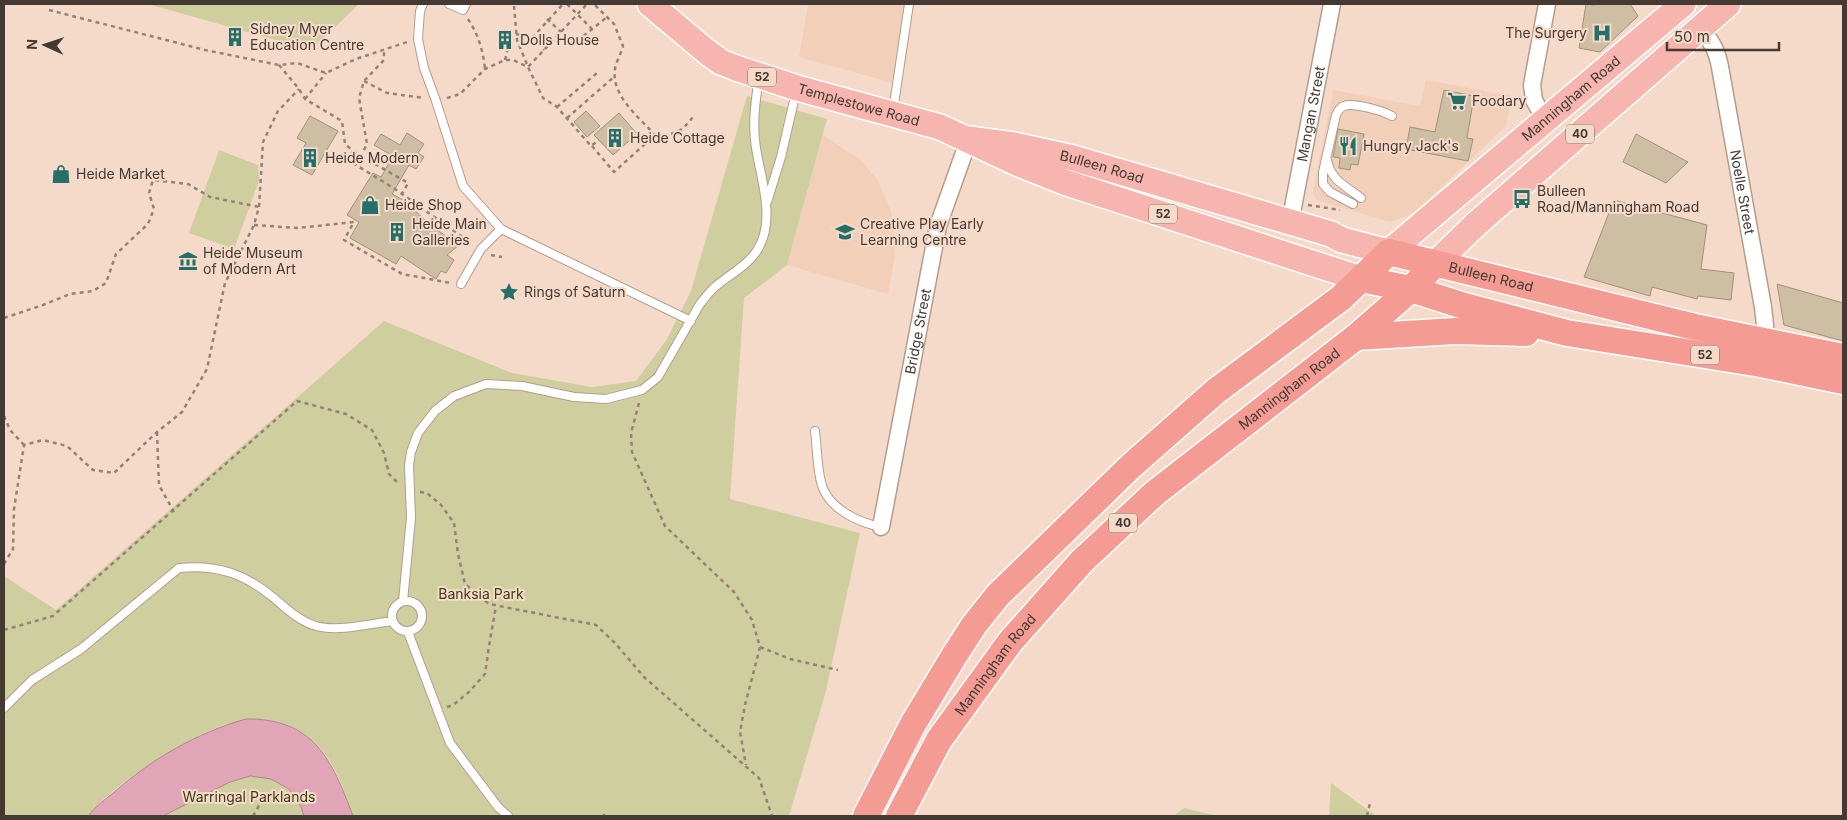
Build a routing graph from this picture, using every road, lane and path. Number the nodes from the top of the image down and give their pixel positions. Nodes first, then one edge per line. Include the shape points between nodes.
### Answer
1 (423, 4) edge
2 (449, 4) edge
3 (563, 4) edge
4 (568, 4) edge
5 (587, 4) edge
6 (594, 4) edge
7 (650, 4) edge
8 (906, 4) edge
9 (1332, 4) edge
10 (1547, 4) edge
11 (1683, 4) edge
12 (1728, 4) edge
13 (514, 6) dead end
14 (464, 7) edge
15 (49, 10) dead end
16 (577, 14) junction
17 (607, 17) junction
18 (547, 19) junction
19 (1699, 28) junction
20 (592, 29) junction
21 (561, 32) junction
22 (516, 34) junction
23 (532, 37) junction
24 (418, 39) junction
25 (508, 44) dead end
26 (571, 46) dead end
27 (384, 49) junction
28 (544, 50) junction
29 (505, 60) junction
30 (278, 65) junction
31 (528, 67) junction
32 (485, 68) junction
33 (326, 73) junction
34 (597, 73) dead end
35 (615, 76) junction
36 (759, 76) junction
37 (364, 81) junction
38 (797, 88) junction
39 (299, 89) junction
40 (305, 99) junction
41 (436, 100) junction
42 (558, 107) junction
43 (695, 114) dead end
44 (893, 114) junction
45 (1392, 116) dead end
46 (1548, 117) junction
47 (567, 118) junction
48 (655, 135) junction
49 (599, 140) dead end
50 (969, 140) junction
51 (592, 146) junction
52 (353, 151) junction
53 (361, 156) junction
54 (1327, 158) junction
55 (402, 194) junction
56 (400, 198) dead end
57 (1361, 198) dead end
58 (766, 204) junction
59 (1353, 204) dead end
60 (259, 207) junction
61 (1292, 212) junction
62 (1348, 212) dead end
63 (254, 225) junction
64 (501, 229) junction
65 (481, 249) junction
66 (1389, 252) junction
67 (502, 257) dead end
68 (1434, 265) junction
69 (1361, 279) junction
70 (461, 284) joint
71 (1411, 290) junction
72 (4, 318) edge
73 (690, 321) junction
74 (1567, 333) junction
75 (1356, 337) junction
76 (1763, 352) junction
77 (1843, 357) edge
78 (1843, 380) edge
79 (642, 390) junction
80 (4, 416) edge
81 (815, 431) dead end
82 (157, 432) junction
83 (24, 445) junction
84 (174, 512) dead end
85 (881, 527) joint
86 (4, 564) edge
87 (403, 601) junction
88 (496, 606) dead end
89 (392, 621) junction
90 (408, 632) junction
91 (760, 647) junction
92 (954, 656) junction
93 (838, 670) dead end
94 (984, 678) junction
95 (4, 708) edge
96 (438, 711) junction
97 (746, 767) dead end
98 (1370, 803) dead end
99 (260, 804) dead end
100 (253, 816) edge
101 (508, 816) edge
102 (866, 816) edge
103 (900, 816) edge
104 (1367, 816) edge

1 - 24 lane
2 - 14 lane
3 - 18 path
4 - 16 path
5 - 16 path
6 - 17 path
7 - 36 main road, Templestowe Road / 52 via 721,62
8 - 44 lane
9 - 61 street, Mangan Street
10 - 46 street via 1532,85 1534,100
11 - 46 main road, Manningham Road / 40
12 - 19 main road, Manningham Road / 40
13 - 22 path
14 - 32 path via 483,51
15 - 30 path
16 - 20 path
16 - 21 path
17 - 20 path
17 - 35 path via 614,24 623,46
18 - 21 path
18 - 23 path
19 - 68 main road, Manningham Road / 40
19 - 76 street, Noelle Street via 1715,48 1720,67 1757,271 1765,325
20 - 26 path
21 - 28 path
22 - 23 path
22 - 31 path
23 - 28 path
24 - 27 path
24 - 41 lane
25 - 29 path
27 - 33 path
27 - 37 path via 384,60
28 - 31 path
29 - 31 path
29 - 32 path
30 - 33 path via 297,63
30 - 39 path
31 - 42 path via 544,98
32 - 41 path via 460,94
33 - 40 path
34 - 42 path
35 - 47 path
35 - 48 path via 621,98
36 - 38 main road, Templestowe Road / 52
36 - 58 lane via 754,118
37 - 41 path via 386,93
37 - 53 path via 359,98 368,144
38 - 44 main road, Templestowe Road / 52
38 - 58 lane
39 - 40 path
39 - 60 path via 278,111 263,142
40 - 52 path via 342,121 345,144
41 - 64 lane via 462,186
42 - 47 path
43 - 48 path via 686,127 673,135
44 - 50 main road, Templestowe Road / 52 via 940,127
45 - 54 lane via 1384,111 1349,105 1341,108 1336,114
46 - 66 main road, Manningham Road / 40
47 - 51 path
48 - 51 path via 614,172
49 - 51 path
50 - 61 main road, Bulleen Road / 52 via 1014,145 1073,158
50 - 69 main road, Bulleen Road / 52 via 1064,182
50 - 85 street, Bridge Street via 938,226
52 - 53 path
52 - 55 path via 348,160
53 - 55 path via 408,183
54 - 57 lane via 1334,178
54 - 59 lane via 1323,184 1330,192
55 - 56 path
55 - 65 path
58 - 73 lane via 764,233 755,254 716,286
60 - 63 path
60 - 72 path via 210,197 188,184 153,180 149,193 154,209 148,224 116,254 106,283 93,292 70,294
61 - 62 path
61 - 66 main road, Bulleen Road / 52 via 1342,240
63 - 70 path via 298,228 354,222 344,240 402,274
63 - 82 path via 225,283 207,369 182,412
64 - 65 lane
64 - 73 lane
65 - 67 path
65 - 70 lane
66 - 68 highway, Bulleen Road / 52
66 - 69 highway, Manningham Road / 40
68 - 71 highway, Manningham Road / 40
68 - 76 highway, Bulleen Road / 52 via 1695,327
69 - 71 highway, Bulleen Road / 52
69 - 92 highway, Manningham Road / 40 via 1342,298 1216,391 1131,466 998,595
71 - 74 highway, Bulleen Road / 52
71 - 75 highway, Manningham Road / 40
73 - 79 lane via 658,377
74 - 75 highway, Bulleen Road / 52 via 1455,331
74 - 76 highway, Bulleen Road / 52
75 - 94 highway, Manningham Road / 40 via 1155,493 1082,561 1010,642
76 - 77 highway, Bulleen Road / 52
76 - 78 highway, Bulleen Road / 52
79 - 87 lane via 606,399 486,384 454,396 435,411 418,433 411,452 411,518
79 - 91 path via 631,433 632,452 665,526 734,592 752,620
80 - 83 path via 10,430
81 - 85 lane via 821,483 829,499 854,519
82 - 83 path via 114,473 93,470 67,446 44,440
82 - 84 path via 158,485
83 - 86 path via 14,509 13,549
87 - 89 lane via 395,607
87 - 90 lane via 418,605 422,614 421,624
88 - 96 path via 486,674 469,692
89 - 90 lane via 398,629
89 - 95 lane via 344,628 316,626 296,617 250,580 221,569 179,568 80,650 32,680
90 - 96 lane
91 - 93 path via 790,659
91 - 97 path via 740,732
92 - 94 highway
92 - 102 highway, Manningham Road / 40 via 913,724
94 - 103 highway, Manningham Road / 40 via 940,740
96 - 101 lane via 450,743
98 - 104 path
99 - 100 path

